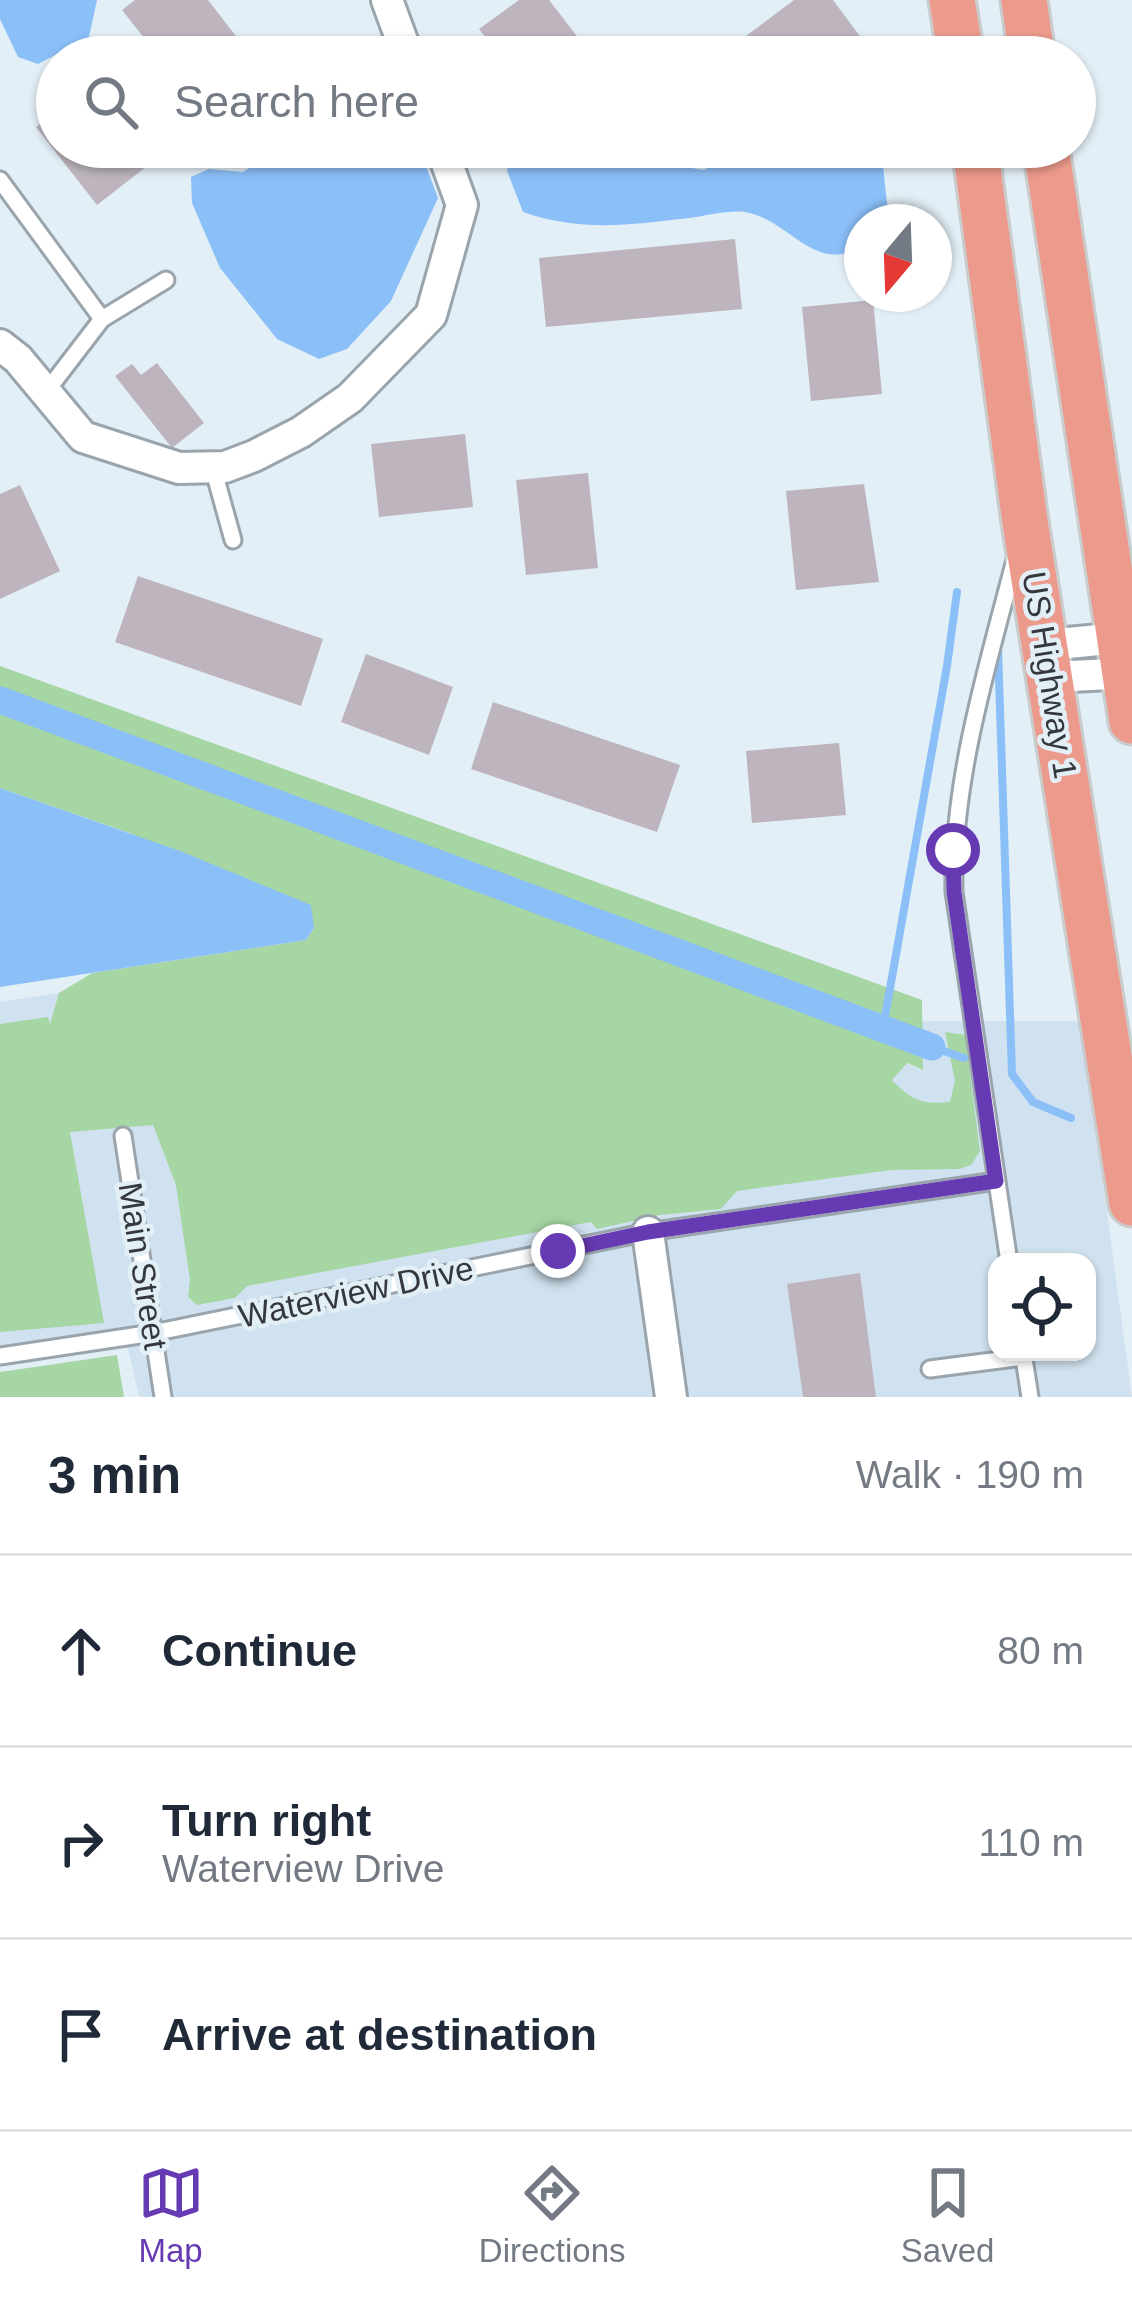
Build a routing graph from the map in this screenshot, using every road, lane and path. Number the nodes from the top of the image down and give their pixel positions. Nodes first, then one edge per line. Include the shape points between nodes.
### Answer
1 (387, 0) edge
2 (952, 0) edge
3 (1024, 0) edge
4 (400, 36) edge
5 (958, 36) edge
6 (1029, 36) edge
7 (449, 168) edge
8 (978, 168) edge
9 (1049, 168) edge
10 (0, 180) edge
11 (166, 280) dead end
12 (102, 319) junction
13 (0, 346) edge
14 (46, 392) junction
15 (213, 468) junction
16 (1025, 522) junction
17 (232, 541) dead end
18 (1127, 655) edge
19 (1048, 661) junction
20 (1132, 721) edge
21 (123, 1136) dead end
22 (996, 1181) junction
23 (1132, 1203) edge
24 (648, 1232) junction
25 (1008, 1253) edge
26 (153, 1333) junction
27 (0, 1356) edge
28 (988, 1360) edge
29 (1024, 1361) edge
30 (930, 1369) dead end
31 (163, 1397) edge
32 (671, 1397) edge
33 (1030, 1397) edge

1 - 4 street
2 - 5 main road
3 - 6 main road
7 - 15 street via 462,205 431,315 333,410 254,457
8 - 16 main road, US Highway 1
9 - 18 main road
10 - 12 lane
11 - 12 lane
12 - 14 lane
13 - 14 street
14 - 15 street via 83,437 179,468
15 - 17 lane
16 - 19 main road, US Highway 1
16 - 22 lane via 982,686 953,850
18 - 19 street
18 - 20 main road
19 - 23 main road, US Highway 1
21 - 26 lane, Main Street
22 - 24 lane, Waterview Drive
22 - 25 lane
24 - 26 lane, Waterview Drive
24 - 32 street
26 - 27 lane, Waterview Drive
26 - 31 lane, Main Street
28 - 30 lane
29 - 33 lane

